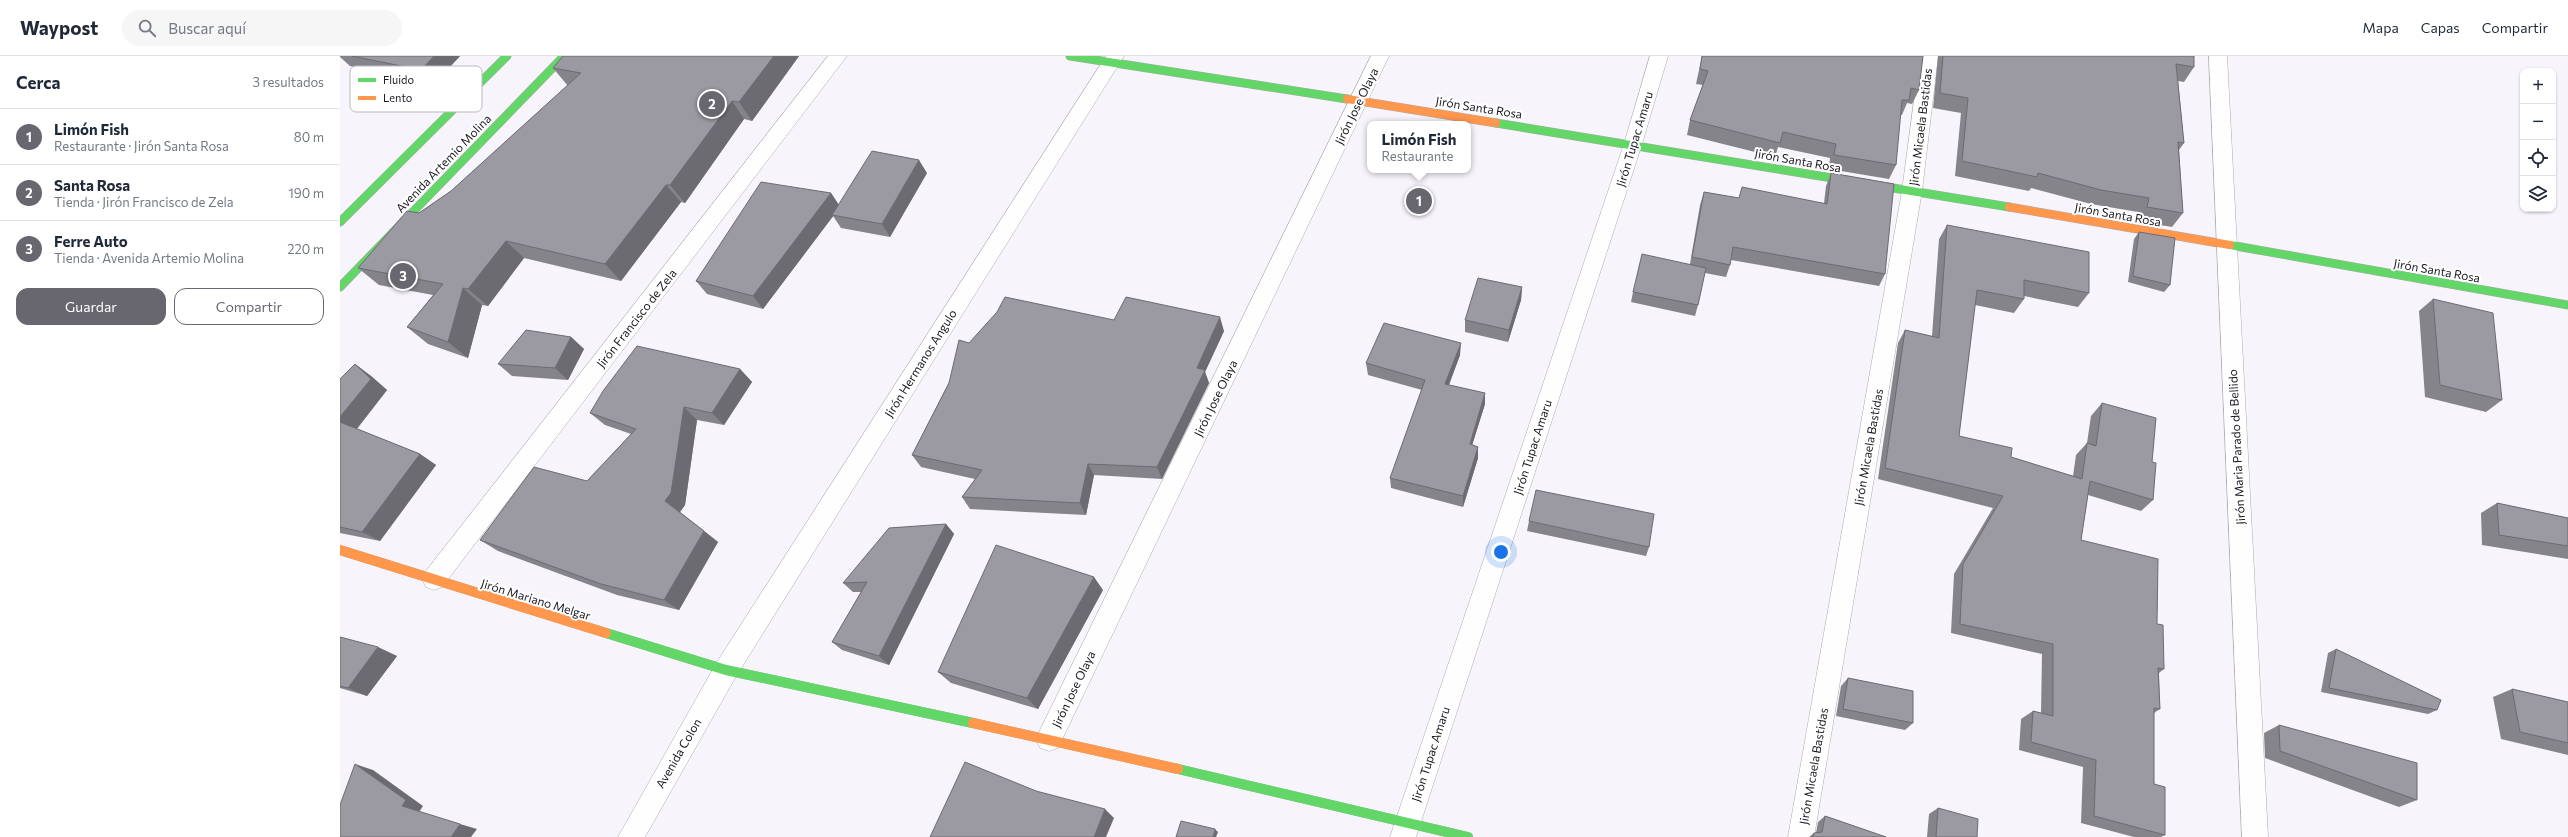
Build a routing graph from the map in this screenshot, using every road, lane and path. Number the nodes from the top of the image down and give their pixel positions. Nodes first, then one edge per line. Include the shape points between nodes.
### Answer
1 (507, 56) edge
2 (564, 56) edge
3 (838, 56) edge
4 (1070, 56) edge
5 (1380, 56) edge
6 (1659, 56) edge
7 (1929, 56) edge
8 (2218, 56) edge
9 (1113, 59) edge
10 (482, 81) edge
11 (1359, 100) junction
12 (451, 112) edge
13 (1633, 144) junction
14 (1912, 191) junction
15 (340, 222) edge
16 (2226, 244) junction
17 (340, 287) edge
18 (2568, 305) edge
19 (340, 550) edge
20 (434, 579) junction
21 (726, 670) junction
22 (1049, 739) junction
23 (1405, 830) edge
24 (631, 837) edge
25 (1468, 837) edge
26 (1801, 837) edge
27 (2255, 837) edge

1 - 10 street
2 - 17 street, Avenida Artemio Molina
3 - 20 street, Jirón Francisco de Zela
4 - 9 street, Jirón Santa Rosa
5 - 11 street, Jirón Jose Olaya
6 - 13 street, Jirón Tupac Amaru
7 - 14 street, Jirón Micaela Bastidas
8 - 16 street, Jirón Maria Parado de Bellido
9 - 11 street, Jirón Santa Rosa
9 - 21 street, Jirón Hermanos Angulo
11 - 13 street, Jirón Santa Rosa
11 - 22 street, Jirón Jose Olaya
12 - 15 street
13 - 14 street, Jirón Santa Rosa
13 - 23 street, Jirón Tupac Amaru
14 - 16 street, Jirón Santa Rosa
14 - 26 street, Jirón Micaela Bastidas
16 - 18 street, Jirón Santa Rosa
16 - 27 street, Jirón Maria Parado de Bellido
19 - 20 street, Jirón Mariano Melgar
20 - 21 street, Jirón Mariano Melgar
21 - 22 street, Jirón Mariano Melgar
21 - 24 street, Avenida Colon
22 - 23 street, Jirón Mariano Melgar
23 - 25 street, Jirón Mariano Melgar

